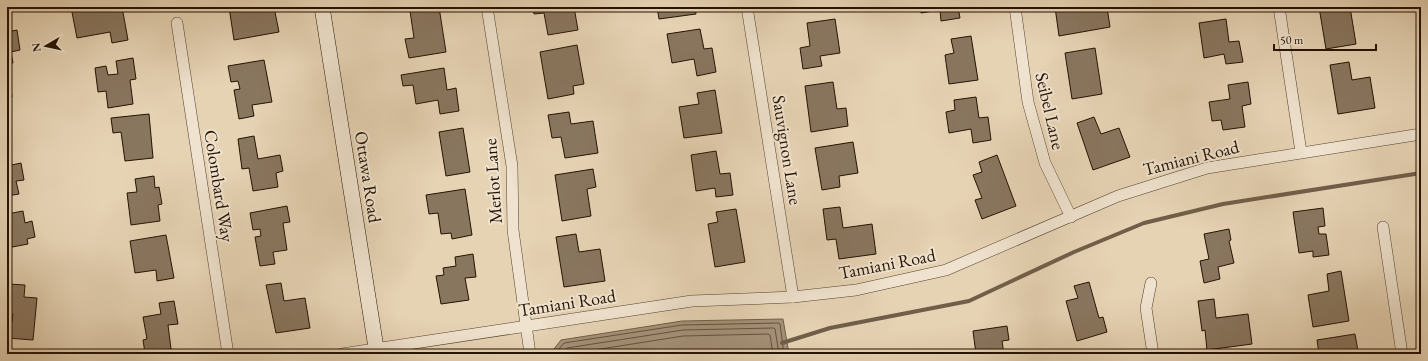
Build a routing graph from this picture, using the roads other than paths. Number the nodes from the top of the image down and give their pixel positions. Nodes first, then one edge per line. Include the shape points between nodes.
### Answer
1 (322, 7) edge
2 (487, 7) edge
3 (747, 7) edge
4 (1015, 7) edge
5 (1278, 7) edge
6 (177, 22) dead end
7 (1421, 134) edge
8 (1301, 152) junction
9 (1070, 217) junction
10 (1383, 227) dead end
11 (1151, 283) dead end
12 (793, 298) junction
13 (526, 327) junction
14 (376, 351) edge
15 (228, 354) edge
16 (342, 354) edge
17 (530, 354) edge
18 (1153, 354) edge
19 (1402, 354) edge

1 - 14 street, Ottawa Road
2 - 13 street, Merlot Lane via 512,166 513,230
3 - 12 street, Sauvignon Lane
4 - 9 street, Seibel Lane via 1028,102 1045,163
5 - 8 street
6 - 15 street, Colombard Way
7 - 8 street, Tamiani Road
8 - 9 street, Tamiani Road via 1207,168 1118,196
9 - 12 street, Tamiani Road via 946,270 856,290
10 - 19 street
11 - 18 street via 1146,308
12 - 13 street, Tamiani Road via 692,301
13 - 14 street, Tamiani Road
13 - 17 street, Merlot Lane
14 - 16 street, Tamiani Road

